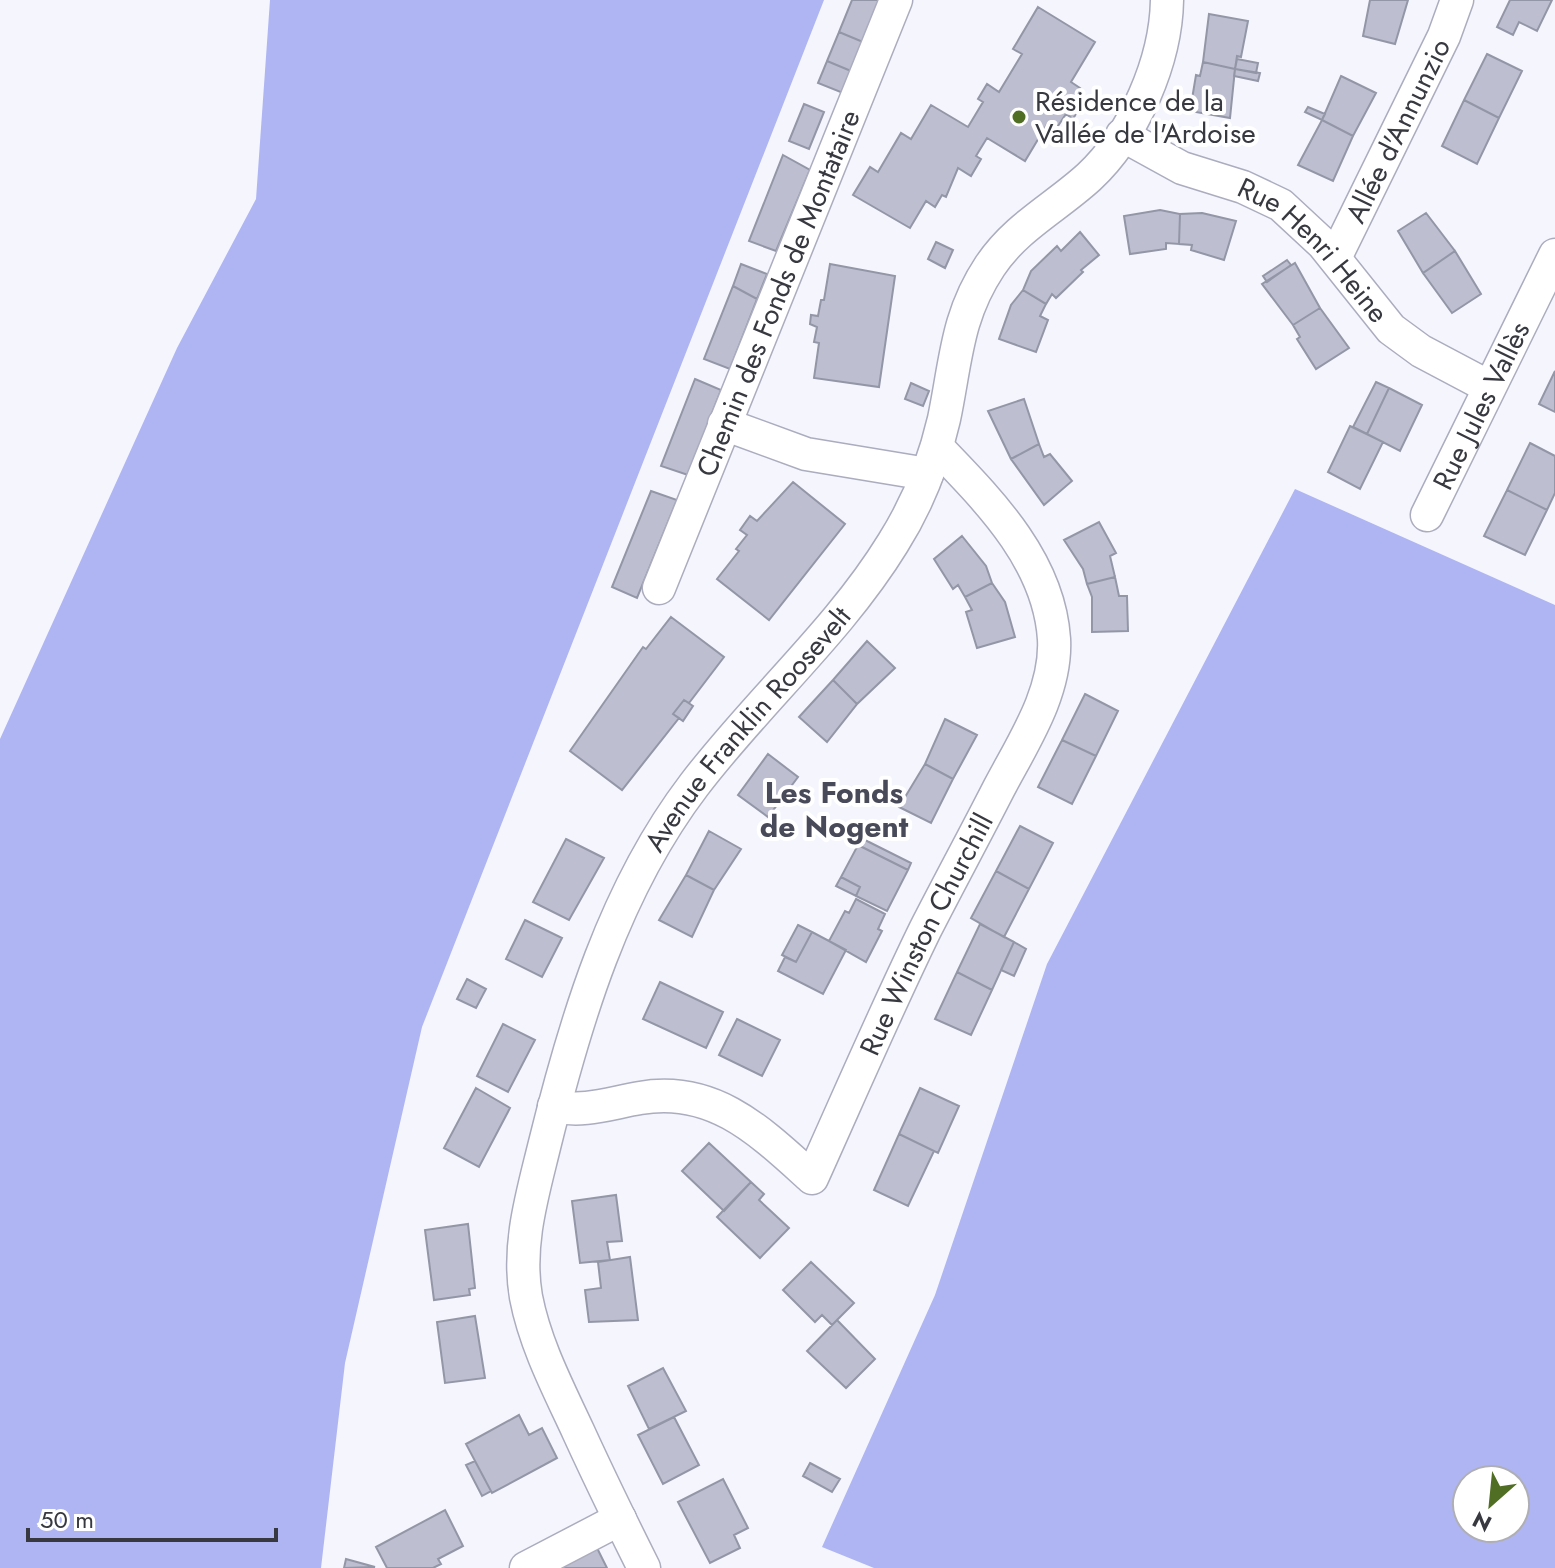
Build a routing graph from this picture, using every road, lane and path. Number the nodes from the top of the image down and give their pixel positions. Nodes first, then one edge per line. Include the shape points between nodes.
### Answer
1 (896, 0) edge
2 (1167, 0) edge
3 (1457, 0) edge
4 (1122, 135) junction
5 (1555, 255) edge
6 (1335, 258) junction
7 (1489, 387) junction
8 (724, 424) junction
9 (932, 460) junction
10 (1427, 515) dead end
11 (659, 588) dead end
12 (554, 1106) junction
13 (620, 1519) junction
14 (526, 1568) edge
15 (644, 1568) edge

1 - 8 street, Chemin des Fonds de Montataire
2 - 4 street, Avenue Franklin Roosevelt via 1162,45
3 - 6 street, Allée d'Annunzio
4 - 6 street, Rue Henri Heine via 1182,168 1281,205
4 - 9 street, Avenue Franklin Roosevelt via 1088,178 1015,234 979,285 958,335
5 - 7 street, Rue Jules Vallès
6 - 7 street, Rue Henri Heine via 1391,329
7 - 10 street, Rue Jules Vallès
8 - 9 street via 806,454
8 - 11 street, Chemin des Fonds de Montataire
9 - 12 street, Avenue Franklin Roosevelt via 907,520 865,584 716,757 659,836 613,928
9 - 12 street, Rue Winston Churchill via 982,494 1029,560 1048,601 1053,660 1028,733 926,930 812,1178 750,1124 705,1100 650,1096 587,1109
12 - 13 street, Avenue Franklin Roosevelt via 528,1216 523,1263 527,1301 549,1368
13 - 14 street
13 - 15 street, Avenue Franklin Roosevelt

